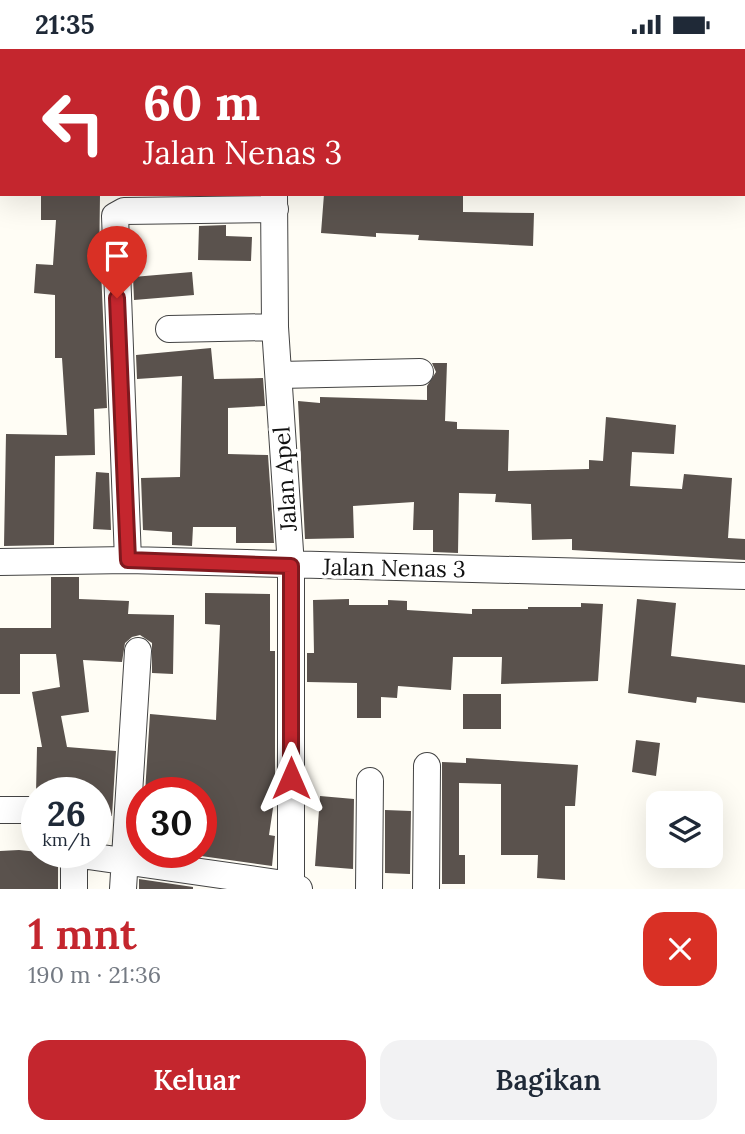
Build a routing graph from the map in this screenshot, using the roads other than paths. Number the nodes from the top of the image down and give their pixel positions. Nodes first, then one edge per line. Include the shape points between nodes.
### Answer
1 (274, 202) edge
2 (275, 327) junction
3 (169, 329) dead end
4 (420, 372) dead end
5 (279, 375) junction
6 (128, 560) junction
7 (0, 562) edge
8 (291, 566) junction
9 (745, 576) edge
10 (138, 651) dead end
11 (427, 765) dead end
12 (370, 781) dead end
13 (0, 810) edge
14 (21, 810) edge
15 (112, 858) edge
16 (123, 860) junction
17 (74, 868) edge
18 (294, 888) edge
19 (74, 889) edge
20 (123, 889) edge
21 (369, 889) edge
22 (426, 889) edge

1 - 2 street, Jalan Apel
1 - 6 street via 124,211 115,216
2 - 3 street
2 - 5 street, Jalan Apel
4 - 5 street
5 - 8 street, Jalan Apel
6 - 7 street, Jalan Nenas 3
6 - 8 street, Jalan Nenas 3
8 - 9 street, Jalan Nenas 3
8 - 18 street, Jalan Apel
10 - 16 street
11 - 22 street
12 - 21 street
13 - 14 street
15 - 16 street
16 - 18 street
16 - 20 street
17 - 19 street

